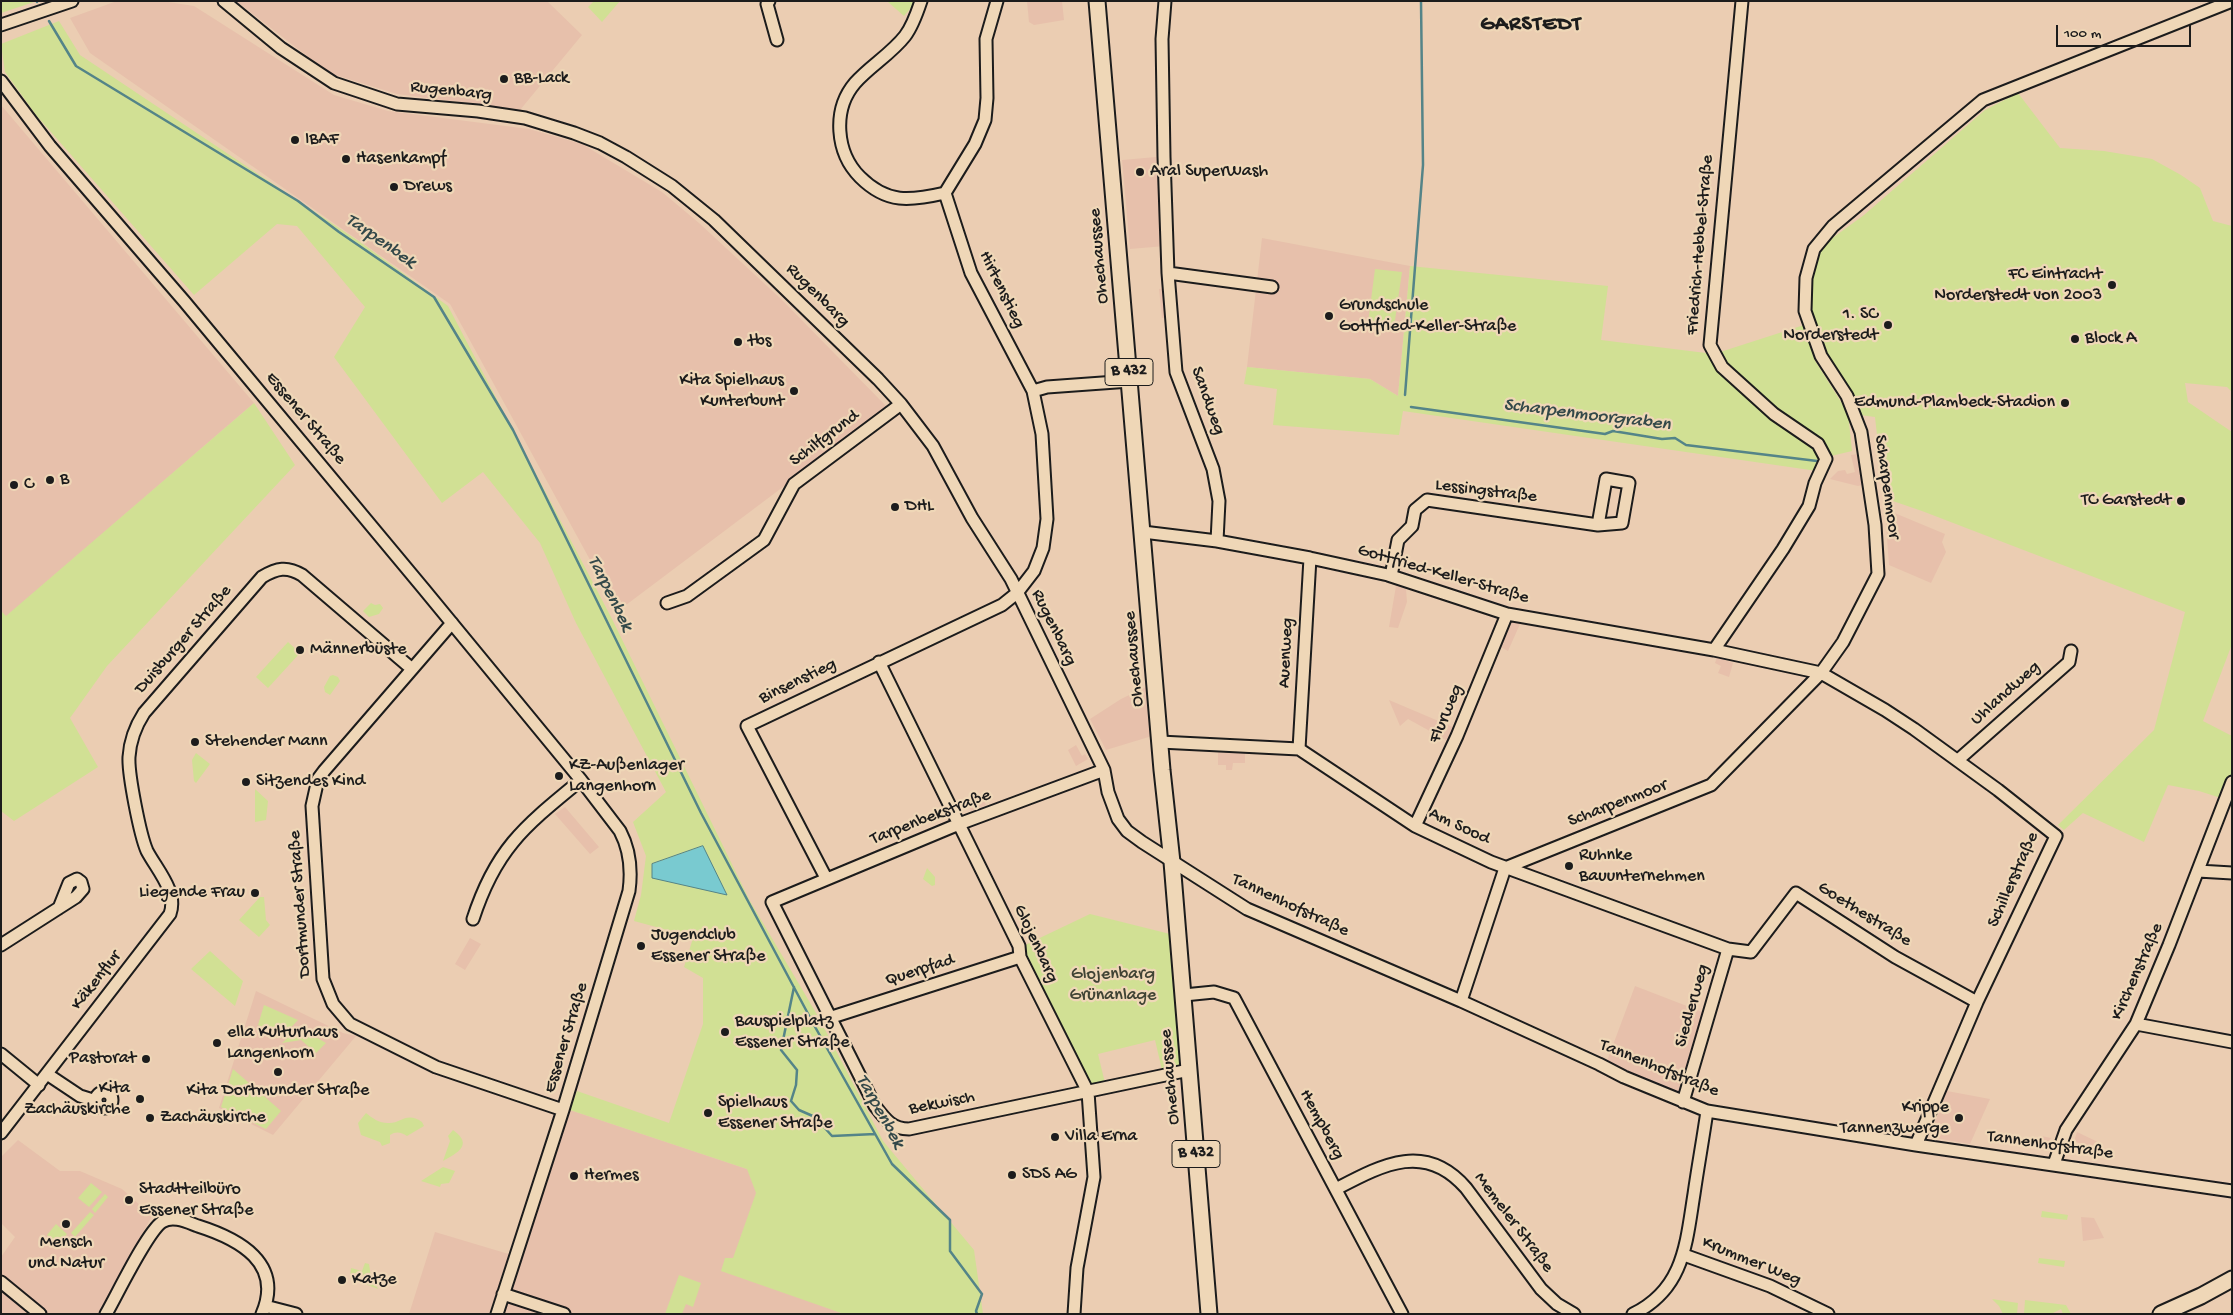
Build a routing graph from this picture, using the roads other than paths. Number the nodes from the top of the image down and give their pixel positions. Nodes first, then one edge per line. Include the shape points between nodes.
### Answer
1 (72, 1) edge
2 (224, 1) edge
3 (769, 1) edge
4 (921, 1) edge
5 (997, 1) edge
6 (1097, 1) edge
7 (1165, 1) edge
8 (1742, 1) edge
9 (2232, 1) edge
10 (1, 25) edge
11 (777, 40) dead end
12 (1, 81) edge
13 (945, 193) junction
14 (1168, 273) junction
15 (1272, 287) dead end
16 (1130, 381) junction
17 (1033, 391) junction
18 (901, 404) junction
19 (1598, 525) dead end
20 (1143, 532) junction
21 (1217, 541) junction
22 (1310, 558) junction
23 (1391, 576) junction
24 (1018, 593) junction
25 (668, 603) dead end
26 (1507, 614) junction
27 (452, 623) junction
28 (1714, 650) junction
29 (2071, 651) dead end
30 (879, 662) junction
31 (412, 669) junction
32 (1821, 673) junction
33 (1160, 742) junction
34 (1299, 749) junction
35 (1958, 760) junction
36 (1104, 770) junction
37 (581, 780) junction
38 (2232, 782) edge
39 (959, 824) junction
40 (1415, 826) junction
41 (1172, 862) junction
42 (1505, 868) junction
43 (2198, 871) junction
44 (2232, 873) edge
45 (826, 878) junction
46 (772, 902) joint
47 (172, 907) joint
48 (59, 908) dead end
49 (473, 919) dead end
50 (1, 946) edge
51 (1728, 949) junction
52 (1751, 952) joint
53 (1020, 957) junction
54 (1184, 995) junction
55 (1461, 1001) junction
56 (1978, 1002) junction
57 (829, 1018) junction
58 (2136, 1024) junction
59 (2232, 1042) edge
60 (1, 1054) edge
61 (1189, 1070) junction
62 (47, 1074) junction
63 (39, 1085) junction
64 (1088, 1092) junction
65 (96, 1101) dead end
66 (1683, 1102) junction
67 (563, 1110) junction
68 (1707, 1111) junction
69 (1, 1133) edge
70 (1916, 1144) junction
71 (2054, 1164) junction
72 (1336, 1189) junction
73 (2232, 1191) edge
74 (1684, 1255) junction
75 (2232, 1279) edge
76 (1, 1282) edge
77 (504, 1294) junction
78 (264, 1310) edge
79 (40, 1314) edge
80 (106, 1314) edge
81 (296, 1314) edge
82 (497, 1314) edge
83 (564, 1314) edge
84 (1074, 1314) edge
85 (1209, 1314) edge
86 (1402, 1314) edge
87 (1574, 1314) edge
88 (1633, 1314) edge
89 (1828, 1314) edge
90 (2161, 1314) edge

1 - 10 street
2 - 18 street, Rugenbarg via 282,48 334,83 396,104 525,118 600,143 626,157 672,186 714,220
3 - 11 street via 767,4
4 - 13 street via 906,36 854,84 843,106 838,130 842,149 858,176 874,190 896,199 915,200
5 - 13 street via 986,38 984,120 975,144
6 - 16 main road, Ohechaussee / B 432
7 - 14 street, Sandweg via 1162,59
8 - 28 street, Friedrich-Hebbel-Straße via 1710,345 1722,367 1774,414 1818,444 1826,459 1809,506
9 - 32 street, Scharpenmoor via 1983,100 1834,226 1814,249 1806,278 1805,311 1821,356 1846,396 1861,432 1876,525 1878,574 1843,642
12 - 27 street, Essener Straße via 50,146 184,301
13 - 17 street, Hirtenstieg via 971,273
14 - 15 street
14 - 21 street, Sandweg via 1176,372 1213,469 1219,501
16 - 17 street
16 - 20 main road, Ohechaussee / B 432
17 - 24 street, Hirtenstieg via 1042,434 1047,519 1043,548 1034,571
18 - 24 street, Rugenbarg via 933,446
18 - 25 street, Schilfgrund via 794,484 764,540 687,596
19 - 23 street, Lessingstraße via 1427,500 1415,510 1412,526 1398,540
20 - 21 street, Gottfried-Keller-Straße
20 - 33 main road, Ohechaussee / B 432
21 - 22 street, Gottfried-Keller-Straße
22 - 23 street, Gottfried-Keller-Straße
22 - 34 street, Auenweg
23 - 26 street, Gottfried-Keller-Straße
24 - 30 street, Binsenstieg via 1002,605
24 - 36 street, Rugenbarg
26 - 28 street, Gottfried-Keller-Straße
26 - 40 street, Flurweg via 1458,736
27 - 31 street, Dortmunder Straße
27 - 37 street, Essener Straße
28 - 32 street, Gottfried-Keller-Straße
29 - 35 street, Uhlandweg via 2069,662
30 - 39 street, Glojenbarg
30 - 45 street, Binsenstieg via 747,726
31 - 47 street, Duisburger Straße via 302,575 288,568 262,577 144,713 133,733 129,758 140,832 170,892
31 - 67 street, Dortmunder Straße via 324,771 315,791 312,823 321,964 326,989 333,1004 350,1024 387,1044 436,1067
32 - 35 street, Schillerstraße via 1885,710
32 - 42 street, Scharpenmoor via 1711,785
33 - 34 street
33 - 41 main road, Ohechaussee / B 432
34 - 40 street, Am Sood
35 - 56 street, Schillerstraße via 2056,836
36 - 39 street, Tarpenbekstraße
36 - 41 street, Rugenbarg via 1118,819 1127,831
37 - 49 street via 512,842 494,869
37 - 67 street, Essener Straße via 625,840 630,879
38 - 43 street, Kirchenstraße
39 - 45 street, Tarpenbekstraße
39 - 53 street, Glojenbarg via 1019,946
40 - 42 street, Am Sood
41 - 54 main road, Ohechaussee / B 432
41 - 55 street, Tannenhofstraße via 1247,909
42 - 51 street, Am Sood
42 - 55 street
43 - 44 street
43 - 58 street, Kirchenstraße
45 - 46 street, Tarpenbekstraße
46 - 57 street, Bekwisch
47 - 62 street, Käkenflur via 134,962
48 - 50 street
51 - 52 street, Am Sood
51 - 66 street, Siedlerweg
52 - 56 street, Goethestraße via 1796,893 1874,944
53 - 57 street, Querpfad
53 - 64 street, Glojenbarg
54 - 61 main road, Ohechaussee / B 432
54 - 72 street, Hempberg via 1214,992 1234,998
55 - 66 street, Tannenhofstraße
56 - 70 street, Schillerstraße
57 - 64 street, Bekwisch via 875,1106 898,1129
58 - 59 street
58 - 71 street, Kirchenstraße via 2066,1130
60 - 63 street
61 - 64 street, Bekwisch
61 - 85 main road, Ohechaussee / B 432
62 - 63 street, Käkenflur
62 - 65 street via 80,1096
63 - 69 street, Käkenflur
64 - 84 street, Glojenbarg via 1094,1177 1077,1268
66 - 68 street, Tannenhofstraße
67 - 77 street, Essener Straße
68 - 70 street, Tannenhofstraße
68 - 74 street, Krummer Weg
70 - 71 street, Tannenhofstraße
71 - 73 street, Tannenhofstraße
72 - 86 street, Hempberg
72 - 87 street, Memeler Straße via 1364,1174 1398,1162 1428,1162 1444,1168 1466,1188 1541,1290
74 - 88 street via 1667,1288 1653,1302
74 - 89 street, Krummer Weg via 1770,1286
75 - 90 main road
76 - 79 street
77 - 82 street, Essener Straße
77 - 83 street
78 - 80 street via 267,1290 263,1268 250,1250 177,1219 163,1221 151,1234
78 - 81 street

